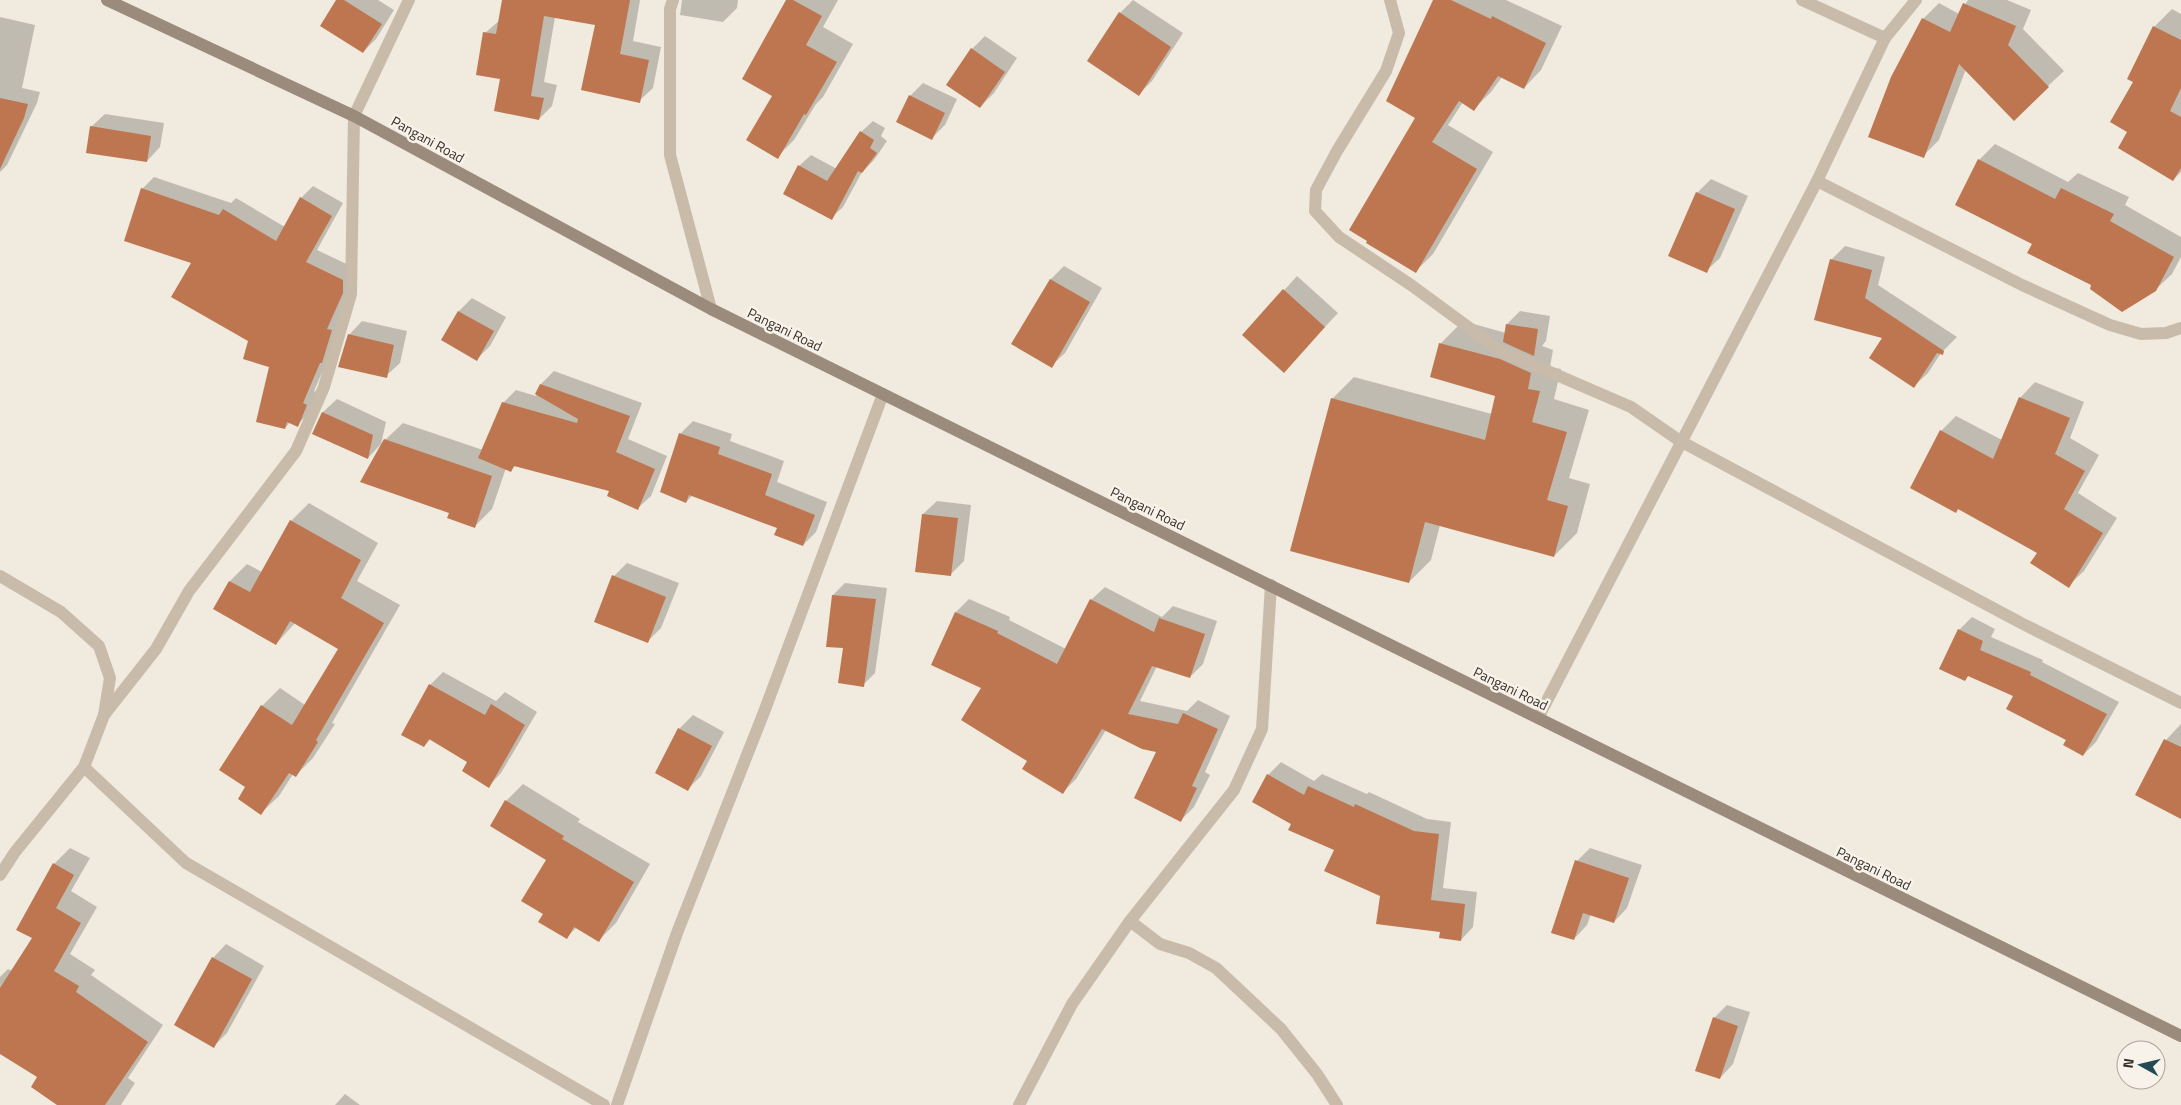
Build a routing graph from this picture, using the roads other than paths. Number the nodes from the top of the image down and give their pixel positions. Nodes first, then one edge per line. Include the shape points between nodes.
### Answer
1 (107, 0) edge
2 (409, 0) edge
3 (673, 0) edge
4 (1390, 0) edge
5 (1802, 0) edge
6 (1916, 0) edge
7 (1885, 38) junction
8 (354, 116) junction
9 (1817, 180) junction
10 (711, 309) junction
11 (2181, 328) edge
12 (883, 394) junction
13 (1680, 441) junction
14 (0, 576) edge
15 (1271, 585) junction
16 (2181, 703) edge
17 (104, 715) junction
18 (1538, 718) junction
19 (84, 767) junction
20 (0, 875) edge
21 (1130, 921) junction
22 (2181, 1036) edge
23 (604, 1105) edge
24 (617, 1105) edge
25 (1019, 1105) edge
26 (1337, 1105) edge

1 - 8 main road, Pangani Road
2 - 8 street
3 - 10 street via 670,9 670,155
4 - 13 street via 1399,33 1386,71 1316,190 1315,211 1339,237 1502,351 1630,407
5 - 7 street
6 - 7 street
7 - 9 street
8 - 10 main road, Pangani Road
8 - 17 street via 351,294 324,386 296,451 189,591 156,649
9 - 11 street via 2022,285 2110,325 2141,334 2166,333
9 - 13 street
10 - 12 main road, Pangani Road
12 - 15 main road, Pangani Road
12 - 24 street via 677,933
13 - 16 street via 2023,624
13 - 18 street
14 - 17 street via 61,612 99,646 110,678
15 - 18 main road, Pangani Road
15 - 21 street via 1262,729 1234,790
17 - 19 street
18 - 22 main road, Pangani Road
19 - 20 street
19 - 23 street via 186,863
21 - 25 street via 1072,1004
21 - 26 street via 1160,944 1189,953 1216,968 1281,1029

